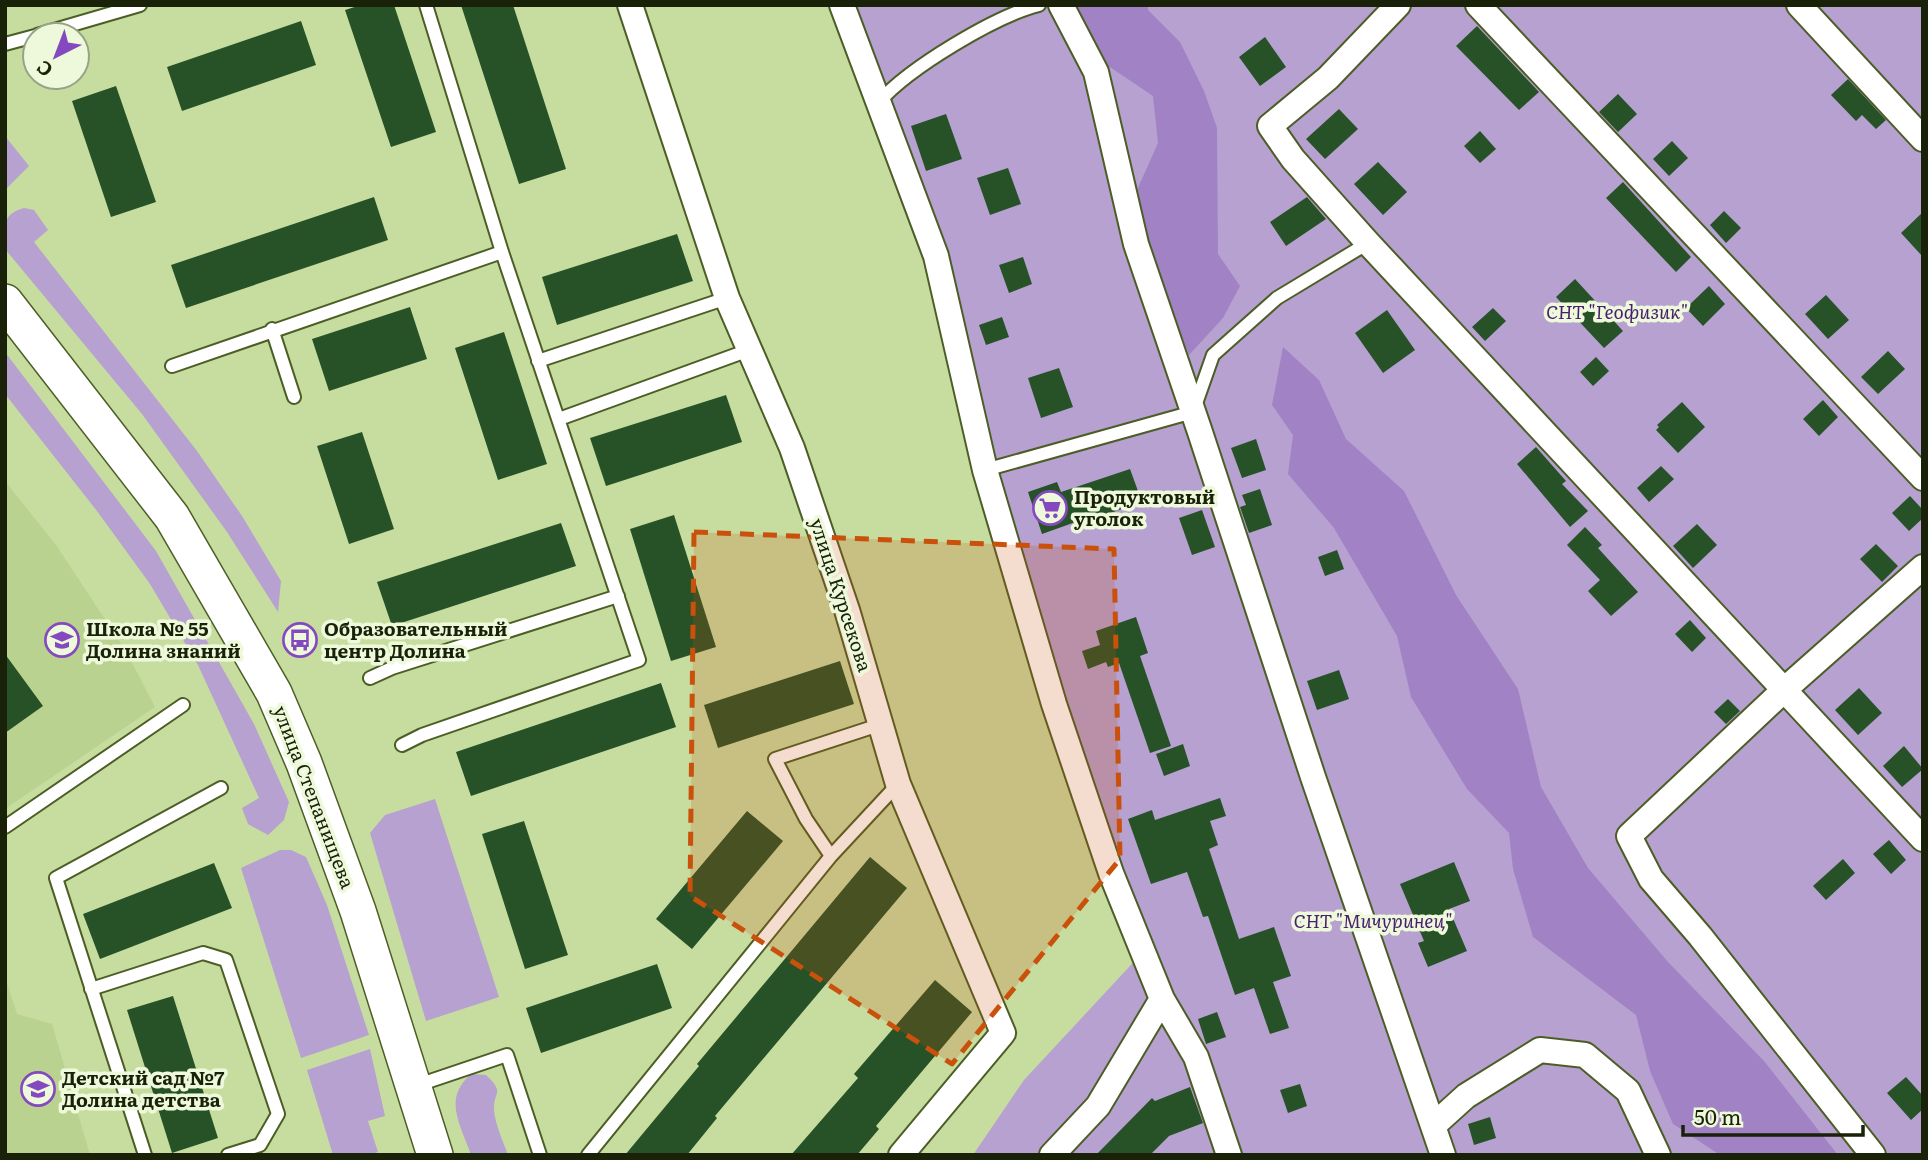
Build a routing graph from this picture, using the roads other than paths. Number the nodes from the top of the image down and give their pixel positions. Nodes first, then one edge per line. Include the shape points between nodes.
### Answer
1 (139, 5) edge
2 (426, 5) edge
3 (630, 5) edge
4 (842, 5) edge
5 (1039, 5) edge
6 (1060, 5) edge
7 (1398, 5) edge
8 (1478, 5) edge
9 (1799, 5) edge
10 (84, 21) edge
11 (879, 102) junction
12 (1923, 139) edge
13 (1368, 243) junction
14 (502, 252) junction
15 (727, 298) junction
16 (5, 302) edge
17 (272, 329) junction
18 (749, 350) junction
19 (538, 361) junction
20 (172, 366) dead end
21 (294, 397) dead end
22 (1194, 412) junction
23 (559, 419) junction
24 (985, 470) junction
25 (1923, 478) edge
26 (1923, 567) edge
27 (618, 596) junction
28 (370, 678) dead end
29 (1784, 690) junction
30 (183, 705) dead end
31 (882, 724) junction
32 (402, 745) dead end
33 (898, 784) junction
34 (221, 788) dead end
35 (5, 827) edge
36 (1923, 839) edge
37 (831, 856) junction
38 (91, 989) junction
39 (1162, 999) junction
40 (414, 1087) junction
41 (1434, 1125) junction
42 (145, 1155) edge
43 (228, 1155) edge
44 (435, 1155) edge
45 (540, 1155) edge
46 (588, 1155) edge
47 (901, 1155) edge
48 (1052, 1155) edge
49 (1229, 1155) edge
50 (1443, 1155) edge
51 (1658, 1155) edge
52 (1873, 1155) edge

1 - 10 lane
2 - 14 lane
3 - 15 street, улица Курсекова
4 - 11 street
5 - 11 lane via 968,36
6 - 22 street via 1096,72 1136,244
7 - 13 street via 1328,78 1270,125 1293,159
8 - 25 street
9 - 12 street
11 - 24 street via 936,256
13 - 22 lane via 1277,298 1213,355
13 - 29 street
14 - 17 lane
14 - 19 lane
15 - 18 street, улица Курсекова
15 - 19 lane
16 - 40 street, улица Степанищева via 172,517 274,693 358,911
17 - 20 lane
17 - 21 lane
18 - 23 lane
18 - 31 street, улица Курсекова via 792,448
19 - 23 lane
22 - 24 lane
22 - 41 street via 1312,777
23 - 27 lane
24 - 39 street via 1059,718 1111,873
26 - 29 street
27 - 28 lane
27 - 32 lane via 639,660
29 - 36 street
29 - 52 street via 1629,836 1651,879
30 - 35 lane
31 - 33 street, улица Курсекова
31 - 37 lane via 775,759
33 - 37 lane
33 - 47 street, улица Курсекова via 1003,1033
34 - 38 lane via 55,878
37 - 46 lane
38 - 42 lane
38 - 43 lane via 203,953 226,960 278,1114 260,1145
39 - 48 street via 1098,1106
39 - 49 street via 1196,1056
40 - 44 street, улица Степанищева
40 - 45 lane via 508,1055
41 - 50 street
41 - 51 street via 1466,1096 1540,1050 1585,1055 1628,1091

